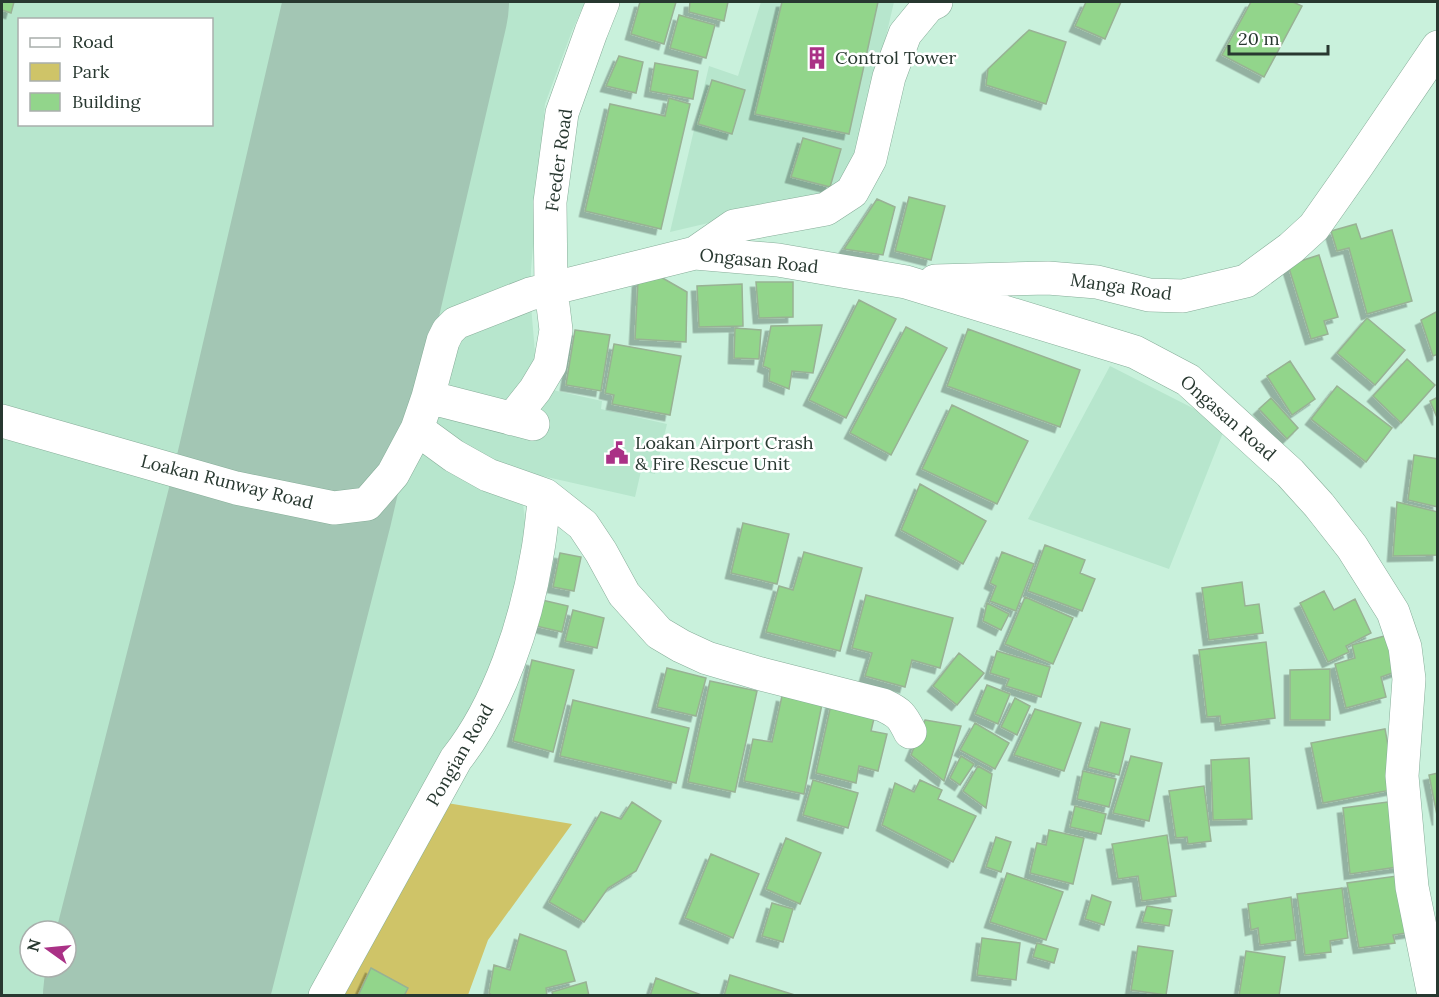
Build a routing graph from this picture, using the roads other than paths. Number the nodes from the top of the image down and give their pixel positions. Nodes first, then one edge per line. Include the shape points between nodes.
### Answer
1 (603, 2) edge
2 (936, 2) edge
3 (1437, 47) edge
4 (695, 253) junction
5 (906, 282) junction
6 (551, 289) junction
7 (428, 397) junction
8 (2, 422) edge
9 (417, 429) junction
10 (545, 495) junction
11 (910, 732) dead end
12 (325, 996) edge
13 (1434, 996) edge

1 - 6 street, Feeder Road via 562,113 550,202
2 - 4 street via 905,34 889,77 870,159 852,192 826,209 734,226
3 - 5 street, Manga Road via 1314,227 1246,281 1182,296 1149,295 1097,282 1048,278
4 - 5 street, Ongasan Road via 778,260
4 - 6 street, Ongasan Road
5 - 13 street, Ongasan Road via 1135,352 1188,380 1290,472 1352,547 1393,612 1405,647 1409,679 1402,776 1412,887
6 - 7 street, Loakan Runway Road via 456,323 443,341
6 - 7 street, Feeder Road via 556,330 550,365 523,421
7 - 9 street, Loakan Runway Road
8 - 9 street, Loakan Runway Road via 236,488 334,508 367,504 393,474
9 - 10 street via 488,475
10 - 11 street via 583,525 624,594 659,633 707,658 883,705 902,717
10 - 12 street, Pongian Road via 524,617 502,680

